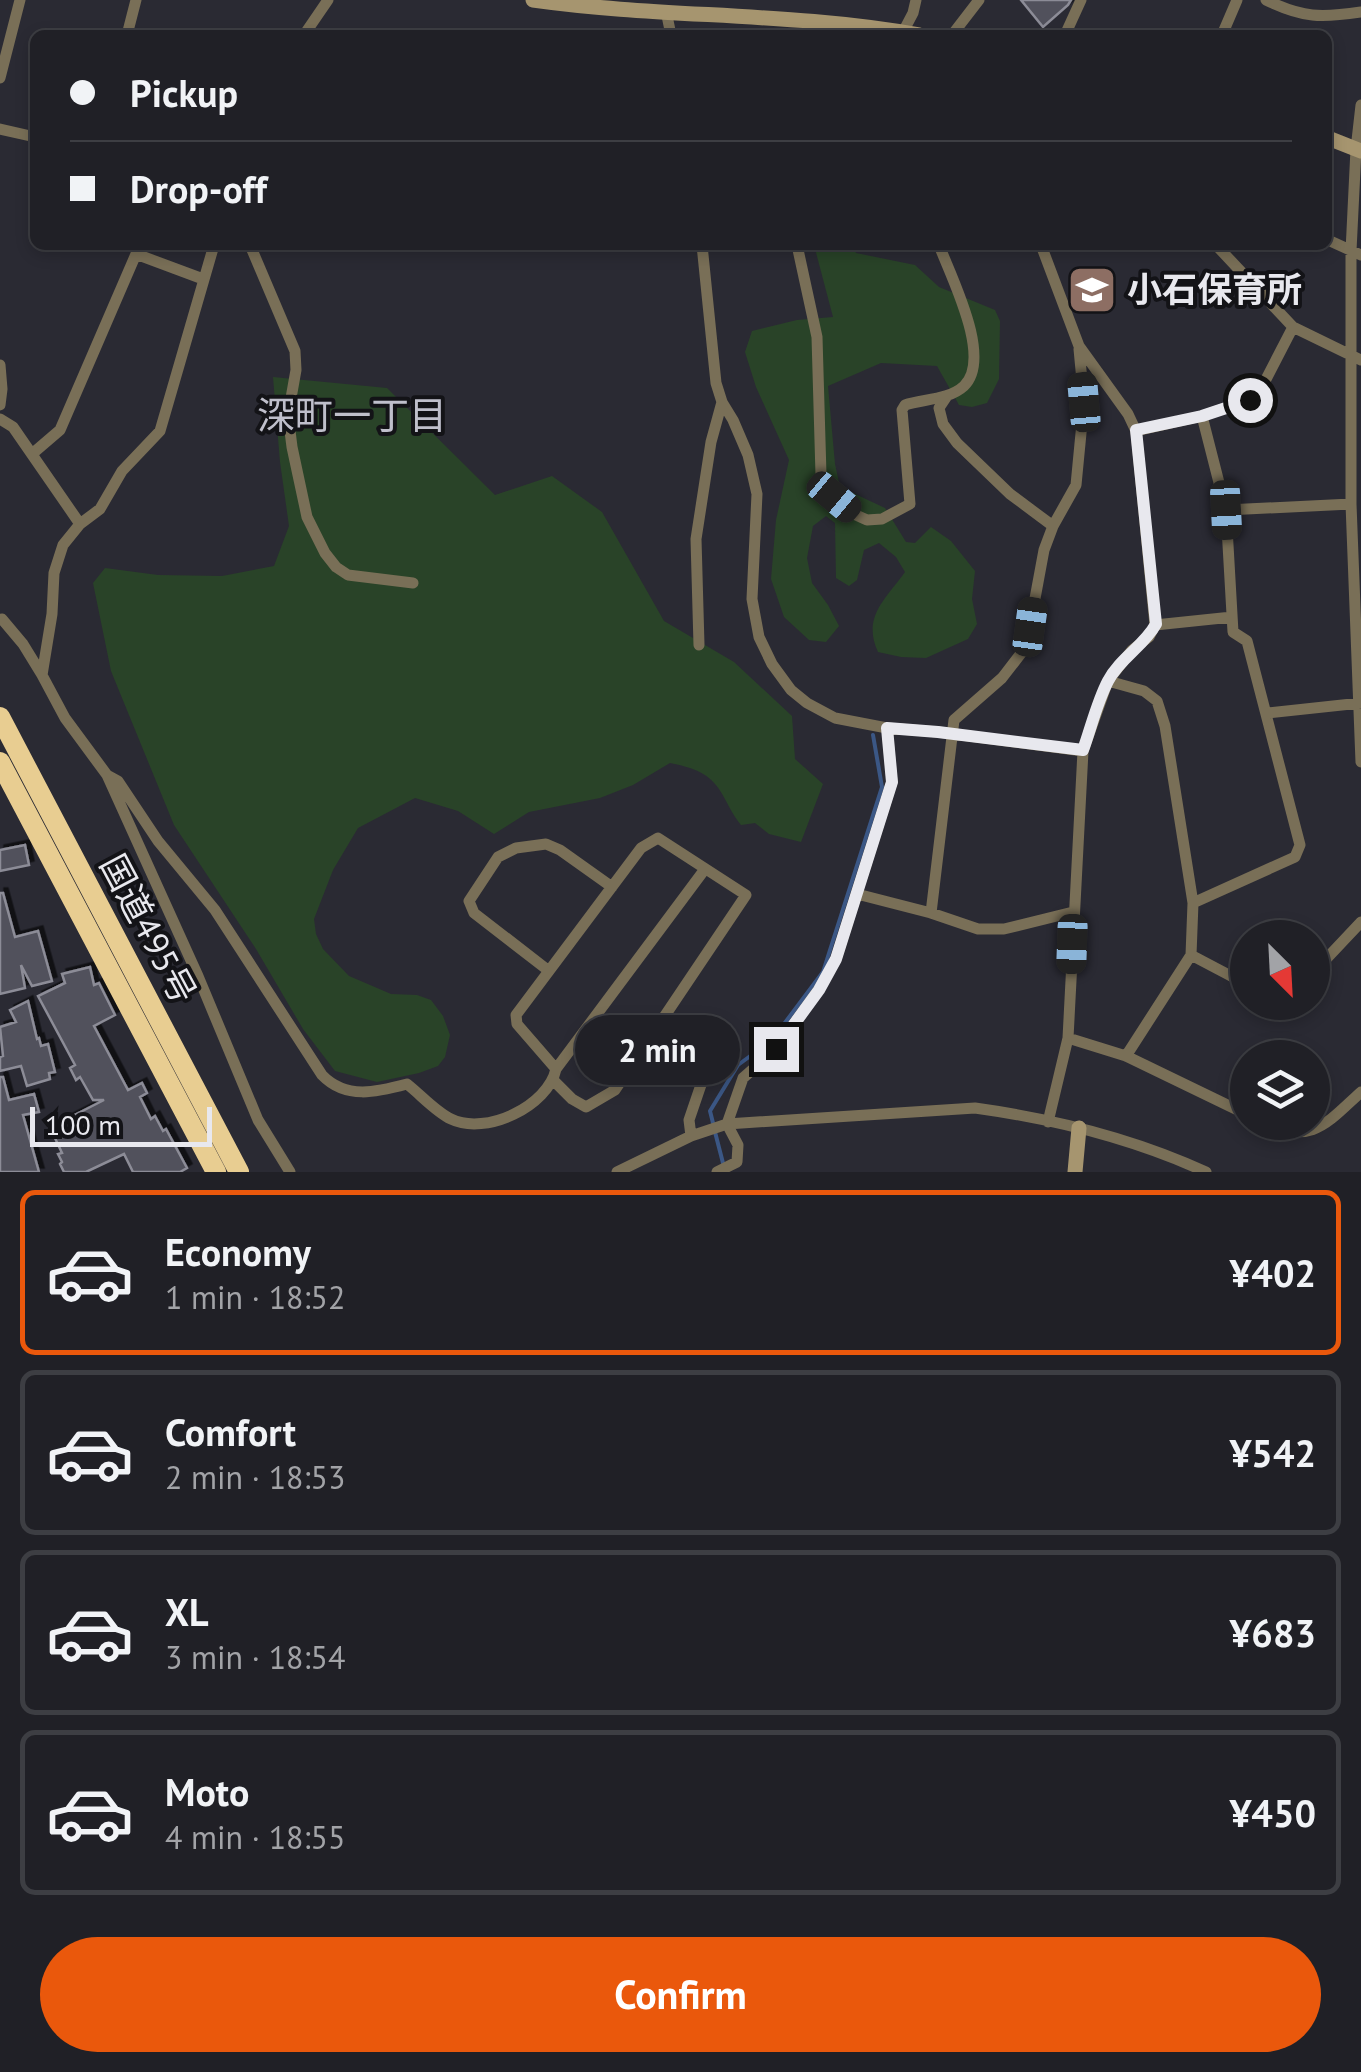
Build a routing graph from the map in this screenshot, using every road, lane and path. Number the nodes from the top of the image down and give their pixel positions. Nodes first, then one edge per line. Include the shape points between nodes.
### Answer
1 (20, 0) edge
2 (136, 0) edge
3 (328, 0) edge
4 (533, 0) edge
5 (916, 0) edge
6 (979, 0) edge
7 (1081, 0) edge
8 (1237, 0) edge
9 (1266, 0) edge
10 (563, 2) edge
11 (666, 12) junction
12 (1361, 12) edge
13 (816, 20) junction
14 (128, 30) edge
15 (307, 30) edge
16 (669, 30) edge
17 (810, 30) edge
18 (884, 30) edge
19 (911, 30) edge
20 (956, 30) edge
21 (1067, 30) edge
22 (1224, 30) edge
23 (0, 78) edge
24 (1361, 106) edge
25 (0, 128) edge
26 (30, 136) edge
27 (1332, 140) edge
28 (1358, 150) edge
29 (1332, 242) edge
30 (212, 250) edge
31 (252, 250) edge
32 (703, 250) edge
33 (797, 250) edge
34 (941, 250) edge
35 (1043, 250) edge
36 (1221, 250) edge
37 (1356, 253) edge
38 (203, 280) junction
39 (1293, 327) junction
40 (1079, 346) junction
41 (1356, 358) edge
42 (0, 364) edge
43 (947, 396) junction
44 (722, 402) junction
45 (0, 405) edge
46 (1202, 416) junction
47 (0, 419) edge
48 (1136, 430) junction
49 (32, 454) junction
50 (1351, 504) junction
51 (1226, 510) junction
52 (80, 524) junction
53 (1054, 526) junction
54 (413, 582) dead end
55 (1, 616) edge
56 (1232, 617) junction
57 (1156, 624) junction
58 (698, 645) dead end
59 (42, 675) junction
60 (1108, 681) junction
61 (1360, 703) edge
62 (1268, 713) junction
63 (0, 716) edge
64 (887, 728) junction
65 (953, 735) junction
66 (1083, 750) junction
67 (0, 762) edge
68 (1361, 762) edge
69 (107, 776) junction
70 (705, 869) junction
71 (612, 887) junction
72 (857, 894) junction
73 (1193, 904) junction
74 (1073, 912) junction
75 (931, 913) junction
76 (1361, 922) edge
77 (1191, 955) junction
78 (1330, 955) edge
79 (549, 971) junction
80 (1230, 976) edge
81 (664, 1017) junction
82 (1068, 1038) junction
83 (1126, 1056) junction
84 (555, 1075) junction
85 (1361, 1092) edge
86 (1230, 1106) edge
87 (1330, 1121) edge
88 (1048, 1122) junction
89 (727, 1124) junction
90 (1078, 1128) junction
91 (691, 1136) junction
92 (216, 1172) edge
93 (239, 1172) edge
94 (290, 1172) edge
95 (617, 1172) edge
96 (717, 1172) edge
97 (1075, 1172) edge
98 (1206, 1172) edge

1 - 23 street
2 - 14 street
3 - 15 street
4 - 10 street
5 - 19 street
6 - 20 street
7 - 21 street
8 - 22 street
9 - 12 street via 1314,16
10 - 11 street
11 - 13 street
11 - 16 street
13 - 17 street
13 - 18 street
24 - 28 street
25 - 26 street
27 - 28 street
28 - 37 street
29 - 37 street
30 - 38 street
31 - 54 street via 295,351 288,415 307,517 336,568
32 - 44 street
33 - 43 street via 818,337 822,475 834,497 866,520 882,520 910,504 902,410
34 - 43 street via 975,357 964,386
35 - 40 street
36 - 39 street
37 - 41 street
38 - 49 street via 136,254 60,430
38 - 52 street via 160,431 122,470 100,509
39 - 41 street
39 - 46 street via 1250,400
40 - 48 street
40 - 53 street via 1084,402 1076,485
41 - 50 street
42 - 45 street
43 - 53 street via 939,408 957,443
44 - 58 street via 696,540
44 - 64 street via 748,455 756,494 752,599 772,664 807,703 835,718
46 - 48 street
46 - 51 street
47 - 49 street
48 - 57 street
49 - 52 street
50 - 51 street
50 - 61 street
51 - 56 street
52 - 59 street via 63,544 54,573
53 - 65 street via 1026,647 954,720
55 - 59 street
56 - 57 street
56 - 62 street via 1233,632 1248,640
57 - 60 street
59 - 69 street
60 - 66 street
60 - 73 street via 1157,700
61 - 62 street
61 - 68 street
62 - 73 street via 1300,845 1295,857
63 - 93 highway, 国道495号
64 - 65 street
64 - 72 street via 892,782
65 - 66 street
65 - 75 street
66 - 74 street
67 - 92 highway, 国道495号
69 - 84 street via 118,780 215,910 332,1085 353,1093 407,1084 449,1118 469,1125 517,1114
69 - 94 street via 258,1120
70 - 71 street via 658,838 641,848
70 - 81 street via 746,895
70 - 84 street
71 - 79 street
71 - 79 street via 546,844 498,857 469,901 474,913
72 - 75 street
72 - 89 street via 819,990 776,1049 743,1078
73 - 77 street
74 - 75 street via 1004,929 978,929
74 - 82 street
76 - 78 street
77 - 80 street
77 - 83 street
79 - 84 street via 516,1015
81 - 84 street via 615,1090 586,1107
81 - 91 street via 706,1073 689,1120
82 - 83 street
82 - 88 street
83 - 86 street
85 - 87 street
88 - 89 street via 975,1108
88 - 90 street
89 - 91 street
89 - 96 street via 738,1145 737,1162
90 - 97 street
90 - 98 street
91 - 95 street

